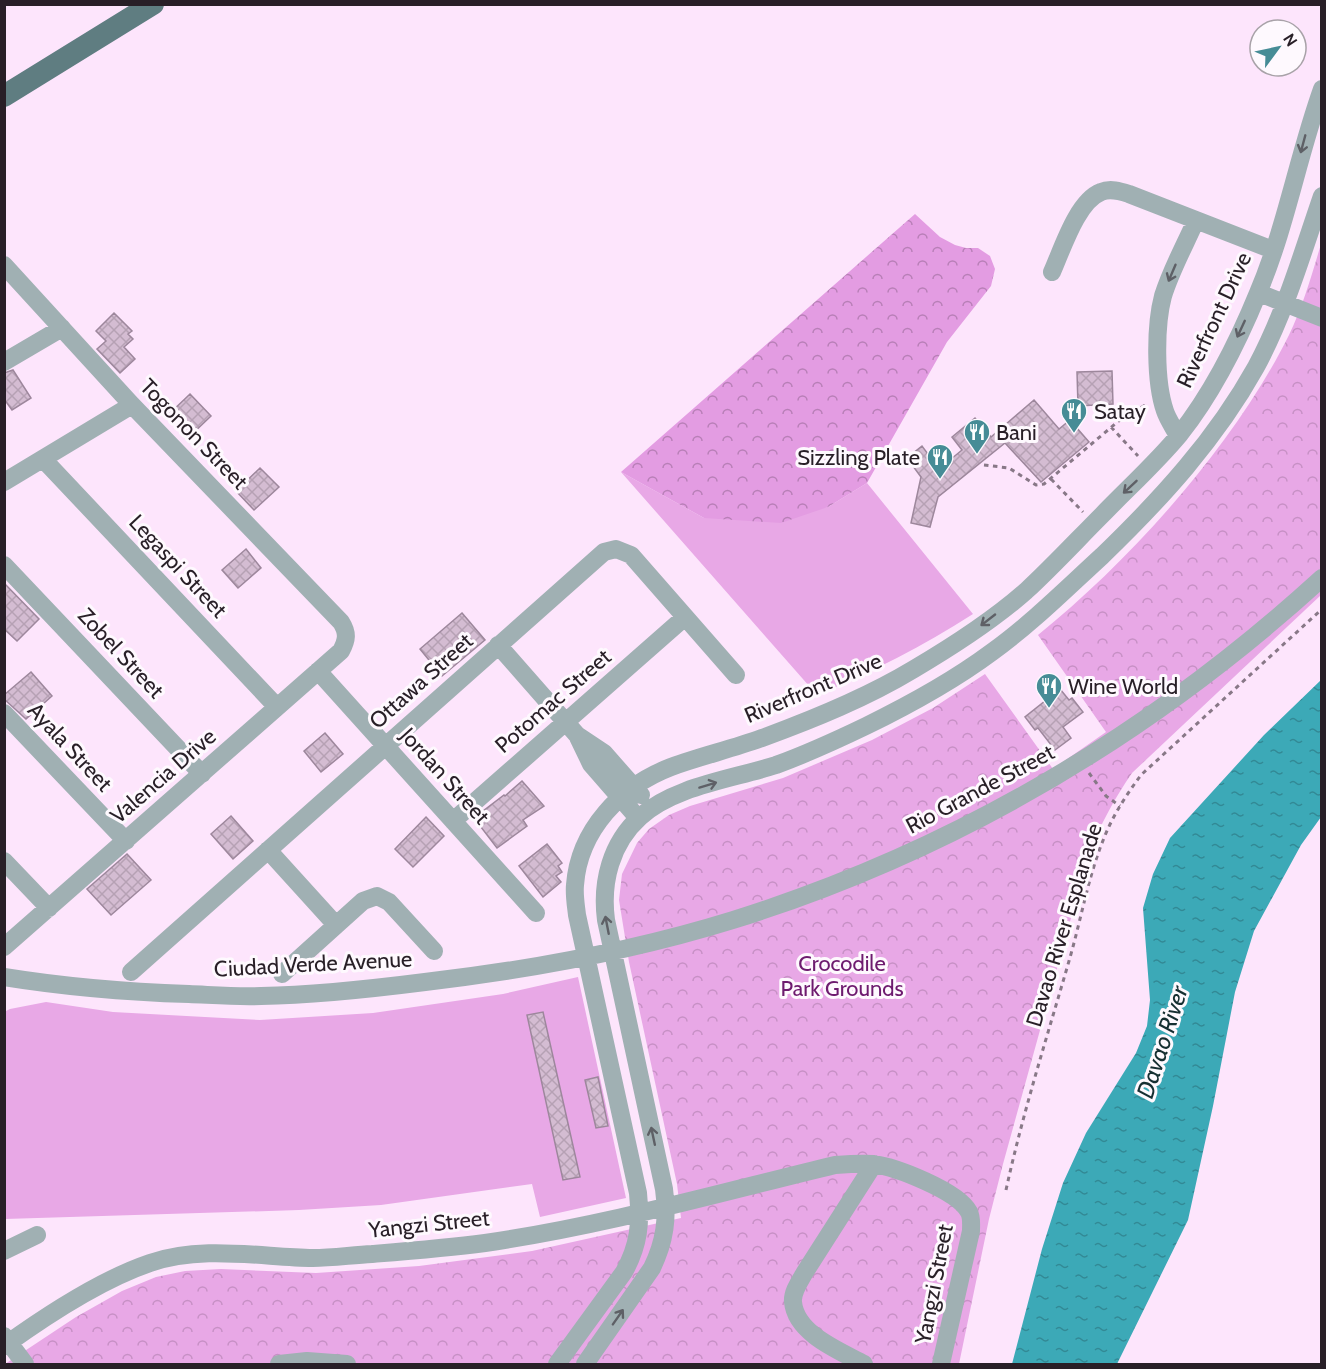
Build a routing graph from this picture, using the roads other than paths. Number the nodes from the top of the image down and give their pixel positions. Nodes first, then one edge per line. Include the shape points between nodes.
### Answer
1 (153, 4) edge
2 (1322, 89) edge
3 (4, 96) edge
4 (1322, 196) edge
5 (1197, 220) junction
6 (1273, 249) junction
7 (4, 266) edge
8 (1052, 272) dead end
9 (1259, 293) junction
10 (1286, 303) junction
11 (1322, 318) edge
12 (62, 328) junction
13 (4, 363) edge
14 (132, 405) junction
15 (1178, 436) junction
16 (43, 459) junction
17 (1150, 469) junction
18 (4, 482) edge
19 (1168, 489) junction
20 (4, 565) edge
21 (1322, 578) edge
22 (685, 617) junction
23 (347, 637) joint
24 (498, 645) junction
25 (318, 671) junction
26 (736, 675) dead end
27 (278, 707) junction
28 (4, 713) edge
29 (571, 729) junction
30 (385, 746) junction
31 (202, 774) junction
32 (627, 792) junction
33 (645, 813) junction
34 (453, 821) junction
35 (126, 841) junction
36 (268, 850) junction
37 (4, 861) edge
38 (49, 908) junction
39 (536, 913) dead end
40 (336, 925) junction
41 (4, 947) edge
42 (434, 951) dead end
43 (612, 951) junction
44 (586, 957) junction
45 (131, 972) dead end
46 (282, 974) dead end
47 (4, 977) edge
48 (874, 1164) junction
49 (667, 1206) junction
50 (640, 1212) junction
51 (37, 1235) dead end
52 (4, 1251) edge
53 (6, 1341) edge
54 (25, 1365) edge
55 (279, 1365) edge
56 (347, 1365) edge
57 (557, 1365) edge
58 (585, 1365) edge
59 (864, 1365) edge
60 (941, 1365) edge

1 - 3 main road
2 -> 6 street, Riverfront Drive
4 - 10 street
5 - 6 street
5 - 8 street via 1116,190 1101,191 1075,220
5 -> 15 street via 1171,275 1158,315 1162,398
6 - 9 street, Riverfront Drive
7 - 12 street, Togonon Street
9 - 10 street
9 -> 15 street, Riverfront Drive via 1210,392
10 - 11 street
10 - 19 street via 1256,367 1222,422
12 - 13 street
12 - 14 street, Togonon Street
14 - 16 street
14 - 23 street, Togonon Street via 341,622
15 - 17 street, Riverfront Drive
16 - 18 street
16 - 27 street, Legaspi Street
17 - 19 street
17 -> 32 street, Riverfront Drive via 1026,591 976,630 910,671 851,703 670,768
33 -> 19 street via 685,792 778,764 926,695 992,652 1046,608
20 - 31 street, Zobel Street
21 - 43 street, Rio Grande Street via 1230,658 1081,762 972,823 899,858 735,920
22 - 24 street, Ottawa Street via 632,555 610,550 599,555
22 - 26 street, Ottawa Street
22 - 29 street, Potomac Street
23 - 25 street, Valencia Drive via 341,651
24 - 29 street
24 - 30 street, Ottawa Street
25 - 27 street, Valencia Drive
25 - 30 street, Jordan Street
27 - 31 street, Valencia Drive
28 - 35 street, Ayala Street
29 - 32 street via 604,753
29 - 34 street, Potomac Street
30 - 34 street, Jordan Street
30 - 36 street, Ottawa Street
31 - 35 street, Valencia Drive
32 - 33 street
32 - 44 street, Riverfront Drive via 606,811 580,857 575,886
43 -> 33 street via 603,899 607,870 625,834
34 - 39 street, Jordan Street
35 - 38 street, Valencia Drive
36 - 40 street
36 - 45 street, Ottawa Street
37 - 38 street
38 - 41 street, Valencia Drive
40 - 42 street via 363,901 377,896 389,902
40 - 46 street
43 - 44 street, Rio Grande Street
49 -> 43 street
44 - 47 street, Ciudad Verde Avenue via 439,981 259,996 114,991
44 - 50 street, Riverfront Drive
48 - 49 street, Yangzi Street via 835,1165
48 - 59 street via 805,1272 792,1301 796,1313 817,1339
48 - 60 street, Yangzi Street via 929,1183 969,1211 971,1231
49 - 50 street, Yangzi Street
58 -> 49 street via 652,1268 665,1232
50 - 53 street, Yangzi Street via 529,1236 417,1250 316,1258 221,1254 151,1262 116,1277
50 - 57 street, Riverfront Drive via 640,1229 631,1259
51 - 52 street
53 - 54 street
55 - 56 street via 307,1361

